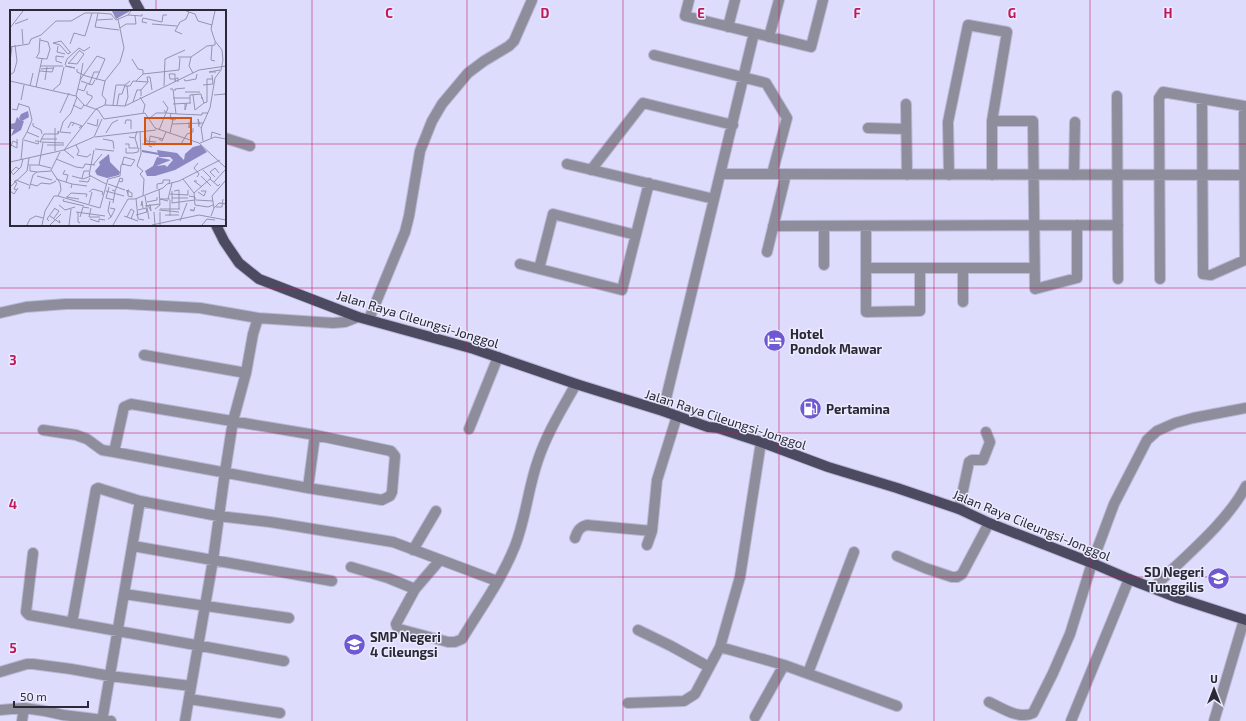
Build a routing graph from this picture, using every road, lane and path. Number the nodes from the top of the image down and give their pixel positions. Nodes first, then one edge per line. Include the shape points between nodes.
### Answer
1 (134, 0) edge
2 (532, 0) edge
3 (689, 0) edge
4 (735, 0) edge
5 (779, 0) edge
6 (823, 0) edge
7 (139, 10) edge
8 (728, 27) junction
9 (754, 33) junction
10 (769, 37) junction
11 (654, 55) dead end
12 (744, 77) junction
13 (1117, 96) dead end
14 (1202, 99) junction
15 (906, 104) dead end
16 (992, 121) junction
17 (1075, 122) dead end
18 (733, 125) junction
19 (868, 128) dead end
20 (906, 129) junction
21 (226, 138) edge
22 (250, 146) dead end
23 (566, 164) dead end
24 (591, 170) junction
25 (720, 174) junction
26 (772, 174) junction
27 (786, 174) junction
28 (907, 175) junction
29 (950, 175) junction
30 (992, 175) junction
31 (1034, 175) junction
32 (1074, 175) junction
33 (1118, 175) junction
34 (1160, 175) junction
35 (1202, 175) junction
36 (1245, 175) edge
37 (649, 183) junction
38 (714, 199) junction
39 (1034, 225) junction
40 (1077, 225) junction
41 (1118, 225) junction
42 (216, 226) edge
43 (773, 226) junction
44 (824, 226) junction
45 (866, 226) junction
46 (636, 235) junction
47 (767, 252) dead end
48 (520, 264) dead end
49 (824, 265) dead end
50 (866, 268) junction
51 (920, 268) junction
52 (962, 268) junction
53 (1034, 268) junction
54 (539, 269) junction
55 (1160, 279) dead end
56 (1118, 280) dead end
57 (962, 302) dead end
58 (0, 313) edge
59 (358, 317) junction
60 (258, 318) junction
61 (369, 319) junction
62 (144, 355) dead end
63 (498, 357) junction
64 (246, 373) junction
65 (576, 384) junction
66 (1246, 408) edge
67 (663, 411) junction
68 (677, 416) junction
69 (233, 421) junction
70 (469, 429) dead end
71 (42, 430) dead end
72 (986, 432) dead end
73 (316, 435) junction
74 (761, 442) junction
75 (114, 452) junction
76 (225, 472) junction
77 (1246, 486) edge
78 (308, 488) junction
79 (140, 501) junction
80 (959, 509) junction
81 (436, 511) dead end
82 (218, 516) junction
83 (989, 523) junction
84 (652, 531) junction
85 (575, 538) dead end
86 (133, 546) junction
87 (648, 546) dead end
88 (413, 550) junction
89 (854, 552) dead end
90 (33, 553) dead end
91 (897, 556) dead end
92 (213, 560) junction
93 (440, 560) junction
94 (1092, 563) junction
95 (351, 567) dead end
96 (1129, 579) junction
97 (332, 581) dead end
98 (497, 581) junction
99 (1153, 588) junction
100 (415, 589) junction
101 (124, 594) junction
102 (205, 605) junction
103 (289, 618) dead end
104 (1245, 620) edge
105 (72, 624) junction
106 (638, 630) dead end
107 (118, 632) junction
108 (198, 646) junction
109 (720, 647) junction
110 (284, 660) dead end
111 (784, 665) junction
112 (709, 667) junction
113 (0, 672) edge
114 (808, 673) junction
115 (110, 676) junction
116 (191, 686) junction
117 (189, 699) junction
118 (989, 702) dead end
119 (628, 703) dead end
120 (897, 706) dead end
121 (24, 708) junction
122 (0, 710) edge
123 (280, 713) dead end
124 (755, 717) dead end
125 (62, 718) edge
126 (22, 721) edge
127 (105, 721) edge
128 (185, 721) edge
129 (1071, 721) edge
130 (1214, 721) edge

1 - 7 main road
2 - 61 street via 514,41 468,73 442,104 432,121 420,151 410,216 405,232
3 - 8 street via 685,16
4 - 8 street
5 - 10 street
6 - 10 street via 811,47
8 - 9 street
9 - 10 street
9 - 12 street
11 - 12 street
12 - 18 street
12 - 26 street via 766,82 787,118
13 - 33 street
14 - 34 street via 1162,92 1159,98
14 - 35 street
14 - 36 street via 1244,106
15 - 20 street
16 - 29 street via 1007,32 968,25 948,122
16 - 30 street
16 - 31 street via 1033,121
17 - 32 street
18 - 24 street via 643,103
18 - 25 street
19 - 20 street
20 - 28 street
21 - 22 street
23 - 24 street
24 - 37 street
25 - 26 street
25 - 38 street
26 - 27 street
27 - 28 street
27 - 43 street
28 - 29 street
29 - 30 street
30 - 31 street
31 - 32 street
31 - 39 street
32 - 33 street
33 - 34 street
33 - 41 street
34 - 35 street
34 - 55 street
35 - 36 street
35 - 36 street via 1203,274 1212,275 1245,260
37 - 38 street
37 - 46 street
38 - 67 street
39 - 40 street
39 - 45 street
39 - 53 street
40 - 41 street
40 - 53 street via 1077,278 1035,289
41 - 56 street
42 - 59 main road, Jalan Raya Cileungsi-Jonggol via 239,263 260,279
43 - 44 street
43 - 47 street
44 - 45 street
44 - 49 street
45 - 50 street
46 - 54 street via 554,214
46 - 54 street via 622,290
48 - 54 street
50 - 51 street
50 - 51 street via 866,312 920,311
51 - 52 street
52 - 53 street
52 - 57 street
58 - 60 street via 26,307 66,304 127,304 200,308
59 - 60 street via 333,323
59 - 61 main road, Jalan Raya Cileungsi-Jonggol
60 - 64 street
61 - 63 main road, Jalan Raya Cileungsi-Jonggol
62 - 64 street
63 - 65 main road, Jalan Raya Cileungsi-Jonggol
63 - 70 street
64 - 69 street
65 - 67 main road, Jalan Raya Cileungsi-Jonggol
65 - 98 street via 549,431 537,462 516,545
66 - 94 street via 1175,423 1157,431 1147,440 1114,504
67 - 68 main road, Jalan Raya Cileungsi-Jonggol
68 - 74 main road, Jalan Raya Cileungsi-Jonggol
68 - 84 street via 657,480
69 - 73 street
69 - 75 street via 131,404 124,407
69 - 76 street
71 - 75 street via 76,434 102,450
72 - 80 street via 990,442 983,460 969,462
73 - 78 street
73 - 78 street via 391,451 395,456 392,492 382,500
74 - 80 main road, Jalan Raya Cileungsi-Jonggol via 828,467
74 - 109 street via 740,577
75 - 76 street
76 - 78 street
76 - 82 street
77 - 99 street via 1234,506
79 - 82 street
79 - 86 street
79 - 105 street via 96,489
80 - 83 main road, Jalan Raya Cileungsi-Jonggol
81 - 88 street
82 - 88 street via 393,542
82 - 92 street
83 - 91 street via 962,574 957,577 925,568
83 - 94 main road, Jalan Raya Cileungsi-Jonggol
84 - 85 street via 587,525 582,526
84 - 87 street
86 - 92 street
86 - 101 street
88 - 93 street
89 - 114 street
90 - 105 street via 26,612 30,616
92 - 97 street
92 - 102 street
93 - 98 street
93 - 100 street
94 - 96 main road, Jalan Raya Cileungsi-Jonggol
94 - 118 street via 1070,634 1033,713 1027,716 1019,715
95 - 100 street
96 - 99 main road, Jalan Raya Cileungsi-Jonggol
96 - 129 street
98 - 100 street via 462,639 455,642 397,627 396,624
99 - 104 main road, Jalan Raya Cileungsi-Jonggol
101 - 102 street
101 - 107 street
102 - 103 street
102 - 108 street
104 - 130 street
105 - 107 street
106 - 112 street
107 - 108 street
107 - 115 street
108 - 110 street
108 - 116 street
109 - 111 street
109 - 112 street
111 - 114 street
111 - 124 street
112 - 119 street via 695,694 684,702
113 - 115 street via 33,664
114 - 120 street
115 - 116 street
115 - 127 street
116 - 117 street
117 - 123 street
117 - 128 street
121 - 122 street
121 - 125 street via 45,711
121 - 126 street
125 - 127 street

